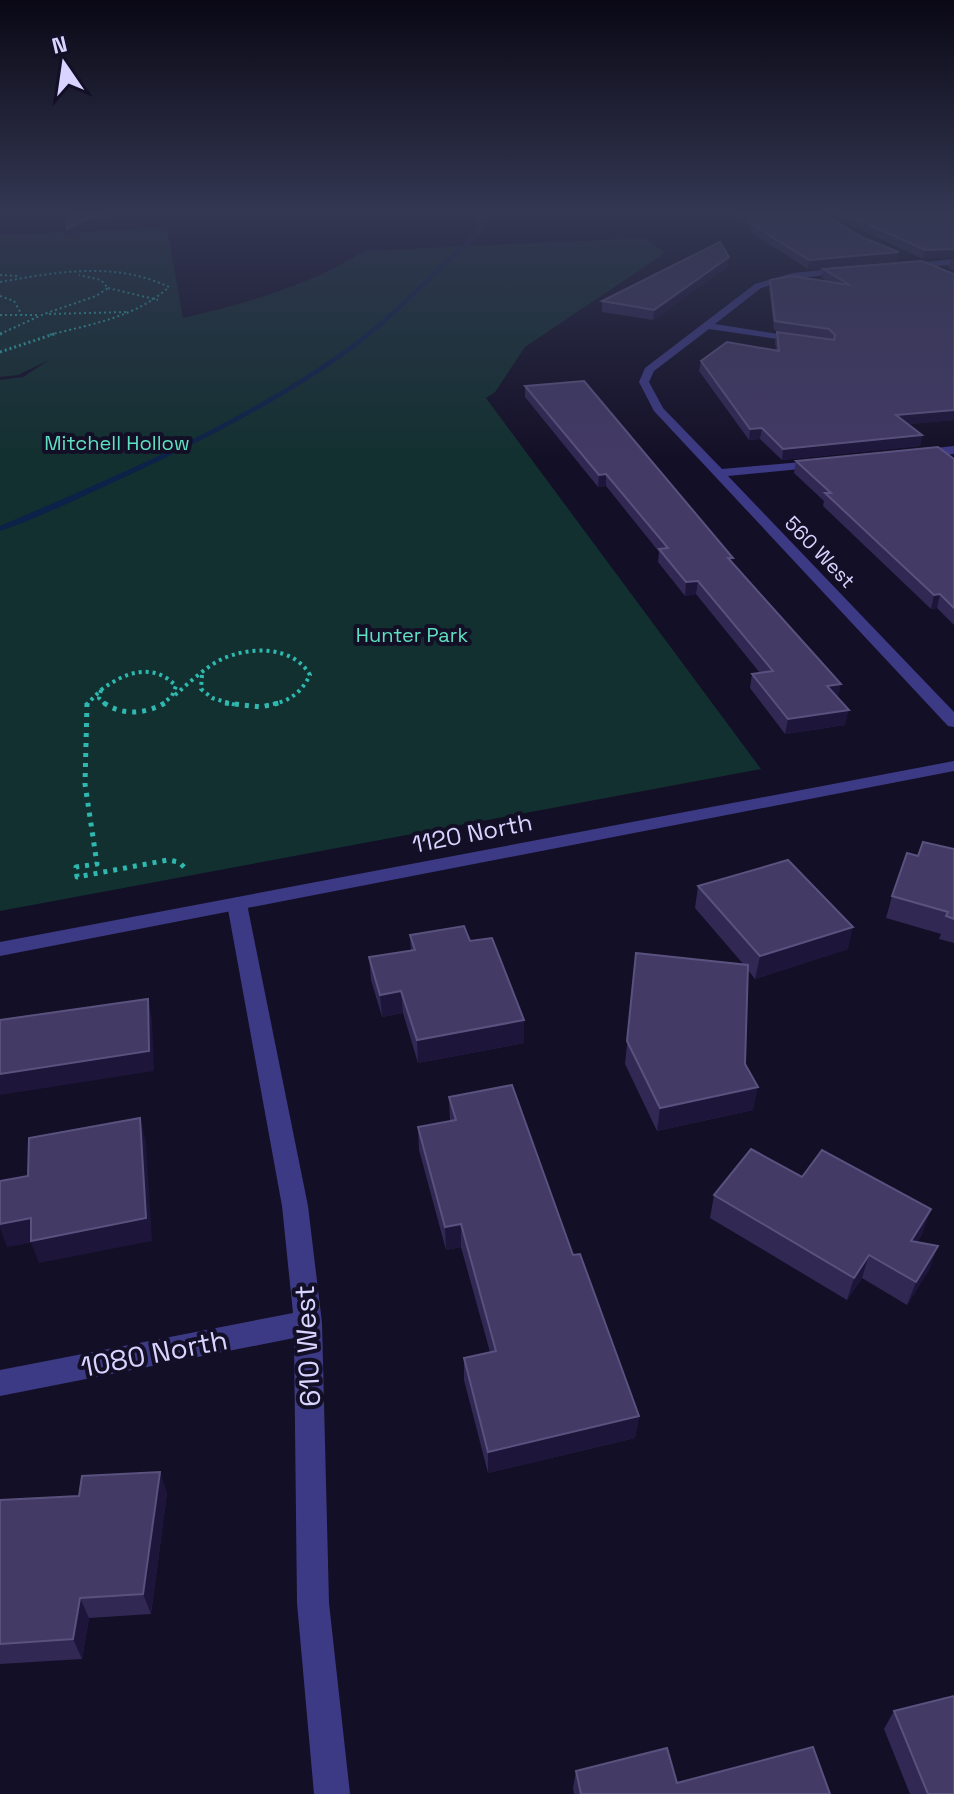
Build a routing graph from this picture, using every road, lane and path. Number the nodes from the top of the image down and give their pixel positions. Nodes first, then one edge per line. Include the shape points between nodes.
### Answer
1 (99, 294) edge
2 (132, 294) edge
3 (163, 294) edge
4 (747, 294) edge
5 (0, 296) edge
6 (158, 300) junction
7 (133, 312) junction
8 (0, 315) edge
9 (22, 315) junction
10 (42, 315) junction
11 (31, 320) junction
12 (704, 325) junction
13 (0, 334) edge
14 (812, 343) edge
15 (0, 352) edge
16 (954, 450) edge
17 (901, 455) edge
18 (839, 461) edge
19 (718, 473) junction
20 (202, 675) junction
21 (101, 689) junction
22 (174, 695) junction
23 (954, 722) edge
24 (954, 766) edge
25 (185, 868) dead end
26 (237, 904) junction
27 (0, 949) edge
28 (308, 1323) junction
29 (0, 1383) edge
30 (332, 1794) edge

1 - 10 path
2 - 6 path
3 - 6 path
4 - 12 street
5 - 9 path via 14,301
6 - 7 path
7 - 10 path
7 - 15 path via 47,333
8 - 9 path
9 - 10 path
9 - 11 path
10 - 11 path
11 - 13 path
12 - 14 street
12 - 19 street, 560 West via 649,370 644,382 658,409
16 - 17 street
18 - 19 street
19 - 23 street, 560 West
20 - 20 path via 231,656 268,651 301,661 310,675 296,695 254,707 214,700 201,689
20 - 22 path
21 - 22 path via 124,675 148,673 170,679 176,686
21 - 22 path via 101,703 122,712 153,709
21 - 25 path via 86,704 83,794 97,864 76,867 77,877 168,860
24 - 26 street, 1120 North
26 - 27 street, 1120 North
26 - 28 street, 610 West via 295,1206
28 - 29 street, 1080 North
28 - 30 street, 610 West via 313,1603

